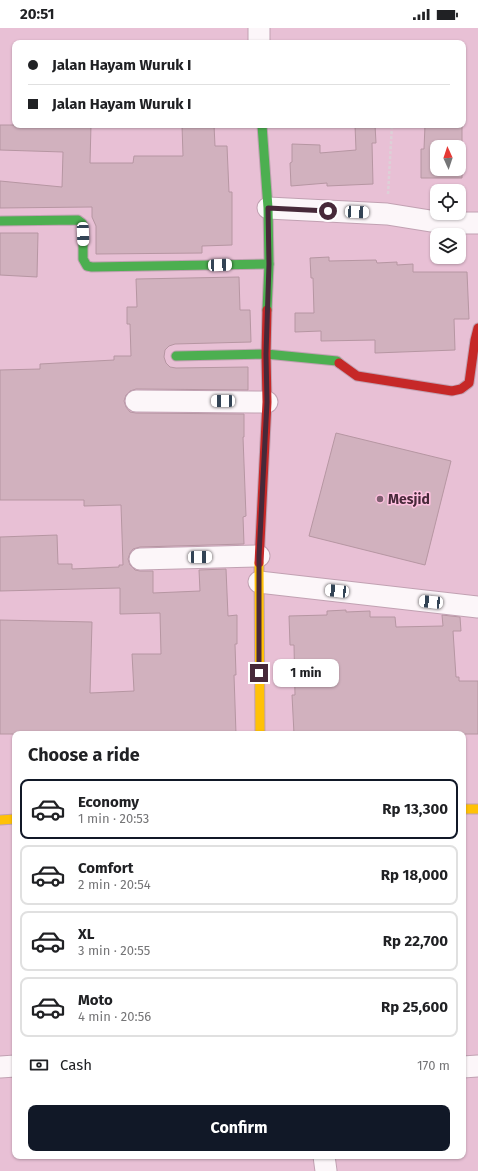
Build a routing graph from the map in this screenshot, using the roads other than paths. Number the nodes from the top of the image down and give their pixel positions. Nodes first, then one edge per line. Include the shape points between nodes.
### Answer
1 (259, 28) edge
2 (259, 40) edge
3 (262, 128) edge
4 (268, 208) junction
5 (0, 221) edge
6 (478, 223) edge
7 (269, 264) junction
8 (478, 328) edge
9 (476, 340) edge
10 (266, 354) junction
11 (176, 356) dead end
12 (136, 401) dead end
13 (267, 402) junction
14 (259, 556) junction
15 (140, 559) dead end
16 (259, 582) junction
17 (478, 607) edge
18 (260, 731) edge
19 (466, 809) edge
20 (478, 809) edge
21 (12, 819) edge
22 (0, 820) edge
23 (12, 1066) edge
24 (478, 1066) edge
25 (0, 1067) edge
26 (466, 1067) edge
27 (324, 1159) edge
28 (326, 1171) edge

1 - 2 street
3 - 4 street
4 - 6 street via 387,214 443,223
4 - 7 street
5 - 7 street via 78,220 83,226 84,259 87,266 92,267
7 - 10 street
8 - 9 street
9 - 10 street via 469,383 462,389 452,391 357,376 337,362
10 - 11 street
10 - 13 street
12 - 13 street
13 - 14 street
14 - 15 street
14 - 16 street
16 - 17 street
16 - 18 street
19 - 20 street
21 - 22 street
23 - 25 street
24 - 26 street
27 - 28 street

